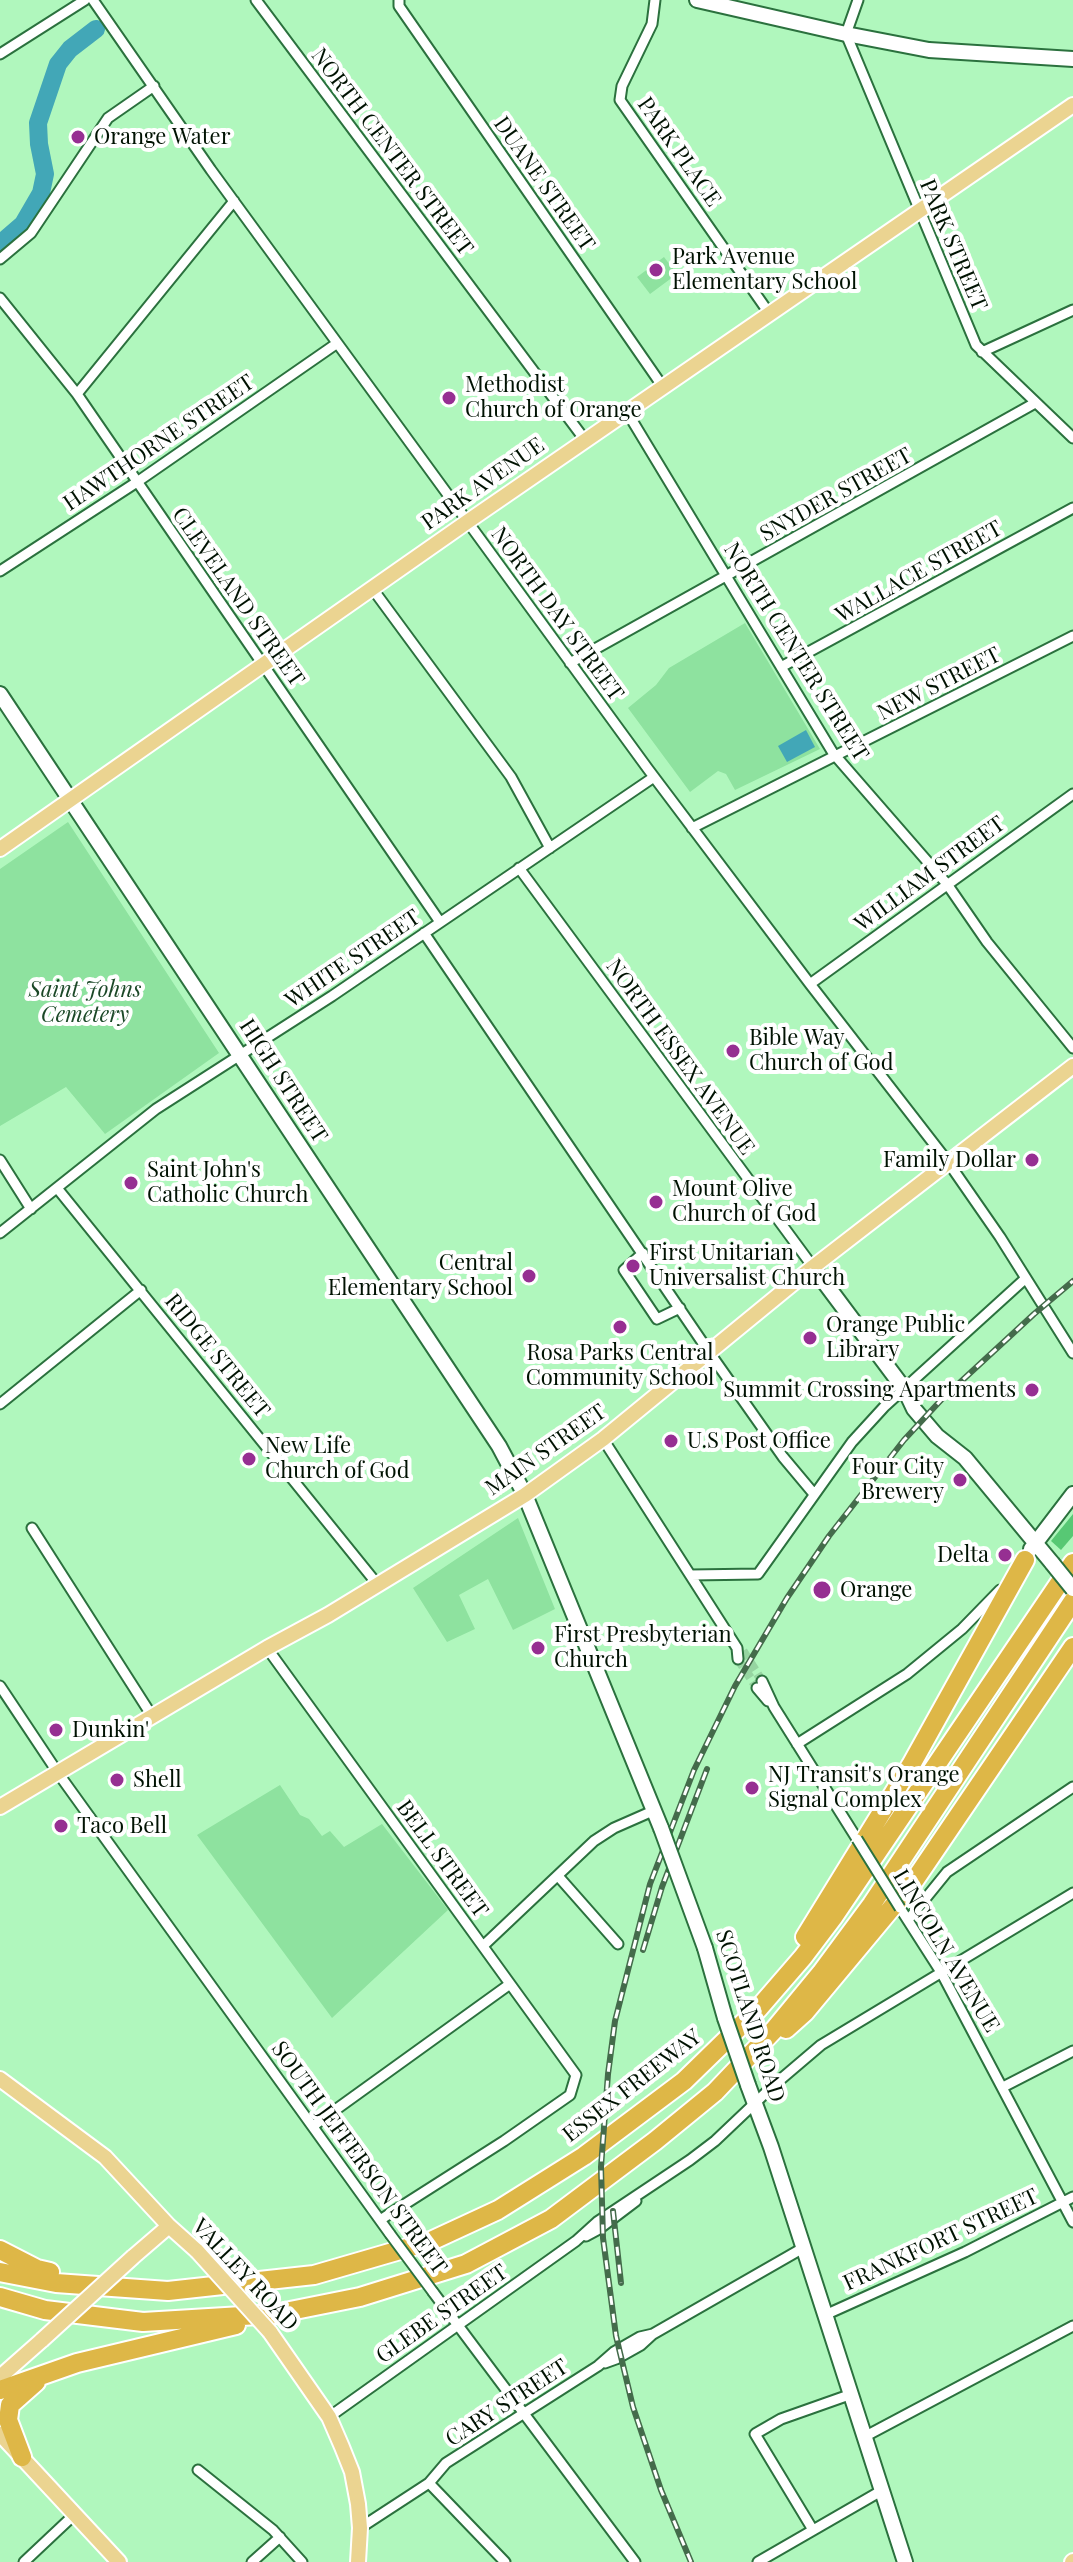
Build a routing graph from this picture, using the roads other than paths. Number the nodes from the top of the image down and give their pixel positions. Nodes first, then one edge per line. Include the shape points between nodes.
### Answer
1 (85, 0) edge
2 (93, 0) edge
3 (256, 0) edge
4 (399, 0) edge
5 (655, 0) edge
6 (697, 0) edge
7 (858, 0) edge
8 (846, 34) junction
9 (0, 54) edge
10 (1073, 59) edge
11 (154, 86) junction
12 (1073, 105) edge
13 (234, 201) junction
14 (919, 210) junction
15 (0, 259) edge
16 (0, 298) edge
17 (10, 310) junction
18 (1073, 310) edge
19 (769, 313) junction
20 (0, 316) edge
21 (336, 344) junction
22 (982, 352) junction
23 (663, 387) junction
24 (77, 394) junction
25 (1035, 403) junction
26 (627, 412) junction
27 (1073, 438) edge
28 (585, 440) junction
29 (137, 482) junction
30 (1073, 508) edge
31 (467, 522) junction
32 (0, 571) edge
33 (727, 577) junction
34 (372, 588) junction
35 (1073, 636) edge
36 (570, 663) junction
37 (264, 664) junction
38 (781, 667) junction
39 (0, 694) edge
40 (835, 756) junction
41 (654, 777) junction
42 (1073, 794) edge
43 (70, 800) junction
44 (692, 828) junction
45 (550, 848) junction
46 (0, 849) edge
47 (519, 868) junction
48 (947, 884) junction
49 (440, 922) junction
50 (424, 933) junction
51 (810, 984) junction
52 (1073, 1048) edge
53 (240, 1056) junction
54 (1073, 1066) edge
55 (0, 1160) edge
56 (948, 1162) junction
57 (57, 1188) junction
58 (31, 1209) junction
59 (0, 1233) edge
60 (643, 1253) junction
61 (813, 1267) junction
62 (1026, 1278) junction
63 (141, 1290) junction
64 (680, 1308) junction
65 (709, 1352) junction
66 (1073, 1353) edge
67 (905, 1390) junction
68 (0, 1404) edge
69 (603, 1439) junction
70 (814, 1494) junction
71 (1073, 1494) edge
72 (525, 1495) junction
73 (32, 1528) dead end
74 (1036, 1540) junction
75 (1025, 1560) junction
76 (1073, 1563) edge
77 (691, 1575) junction
78 (378, 1585) junction
79 (1073, 1589) edge
80 (1073, 1601) edge
81 (1073, 1647) edge
82 (267, 1648) junction
83 (739, 1653) tunnel mouth
84 (759, 1685) tunnel mouth
85 (0, 1686) edge
86 (152, 1716) junction
87 (797, 1744) junction
88 (58, 1773) junction
89 (1073, 1787) edge
90 (0, 1807) edge
91 (655, 1810) junction
92 (558, 1876) junction
93 (1073, 1893) edge
94 (908, 1920) junction
95 (618, 1944) dead end
96 (483, 1946) junction
97 (941, 1972) junction
98 (510, 1984) junction
99 (758, 2009) junction
100 (1073, 2051) edge
101 (0, 2079) edge
102 (1003, 2087) junction
103 (715, 2092) junction
104 (755, 2104) junction
105 (313, 2126) junction
106 (1073, 2197) edge
107 (1062, 2202) junction
108 (380, 2220) junction
109 (1073, 2222) edge
110 (169, 2226) junction
111 (803, 2248) junction
112 (0, 2250) edge
113 (0, 2272) edge
114 (111, 2288) junction
115 (0, 2297) edge
116 (825, 2315) junction
117 (273, 2323) junction
118 (459, 2324) junction
119 (1073, 2326) edge
120 (52, 2370) junction
121 (0, 2377) edge
122 (0, 2390) edge
123 (849, 2395) junction
124 (523, 2412) junction
125 (329, 2417) junction
126 (0, 2434) edge
127 (864, 2437) junction
128 (22, 2457) junction
129 (198, 2470) dead end
130 (429, 2483) junction
131 (881, 2491) junction
132 (75, 2514) junction
133 (360, 2528) junction
134 (813, 2530) junction
135 (280, 2537) junction
136 (24, 2562) edge
137 (119, 2562) edge
138 (252, 2562) edge
139 (302, 2562) edge
140 (358, 2562) edge
141 (505, 2562) edge
142 (635, 2562) edge
143 (758, 2562) edge
144 (905, 2562) edge

1 - 9 street
2 - 11 street, NORTH DAY STREET
3 - 28 street, NORTH CENTER STREET
4 - 23 street, DUANE STREET
5 - 19 street, PARK PLACE via 652,24 620,100
6 - 8 main road
7 - 8 street
8 - 10 main road via 929,50
8 - 14 street, PARK STREET
11 - 13 street, NORTH DAY STREET
11 - 15 street via 108,118 31,233
12 - 14 main road, PARK AVENUE
13 - 21 street, NORTH DAY STREET
13 - 24 street
14 - 19 main road, PARK AVENUE
14 - 22 street, PARK STREET
16 - 17 street, CLEVELAND STREET
17 - 20 street
17 - 24 street, CLEVELAND STREET
18 - 22 street
19 - 23 main road, PARK AVENUE
21 - 29 street, HAWTHORNE STREET
21 - 31 street, NORTH DAY STREET
22 - 25 street, PARK STREET
23 - 26 main road, PARK AVENUE
24 - 29 street, CLEVELAND STREET
25 - 27 street, PARK STREET
25 - 33 street, SNYDER STREET
26 - 28 main road, PARK AVENUE
26 - 33 street, NORTH CENTER STREET
28 - 31 main road, PARK AVENUE
29 - 32 street, HAWTHORNE STREET
29 - 37 street, CLEVELAND STREET
30 - 38 street, WALLACE STREET
31 - 34 main road, PARK AVENUE
31 - 36 street, NORTH DAY STREET
33 - 36 street, SNYDER STREET
33 - 38 street, NORTH CENTER STREET
34 - 37 main road, PARK AVENUE
34 - 45 street via 511,777
35 - 40 street, NEW STREET
36 - 41 street, NORTH DAY STREET
37 - 43 main road, PARK AVENUE
37 - 49 street, CLEVELAND STREET
38 - 40 street, NORTH CENTER STREET
39 - 43 main road, HIGH STREET
40 - 44 street, NEW STREET
40 - 48 street, NORTH CENTER STREET
41 - 44 street, NORTH DAY STREET
41 - 45 street, WHITE STREET
42 - 48 street, WILLIAM STREET
43 - 46 main road, PARK AVENUE
43 - 53 main road, HIGH STREET
44 - 51 street, NORTH DAY STREET
45 - 47 street, WHITE STREET
47 - 49 street, WHITE STREET
47 - 61 street, NORTH ESSEX AVENUE
48 - 51 street, WILLIAM STREET
48 - 52 street, NORTH CENTER STREET
49 - 50 street, WHITE STREET
50 - 53 street, WHITE STREET
50 - 60 street
51 - 56 street, NORTH DAY STREET
53 - 57 street, WHITE STREET via 143,1118
53 - 72 main road, HIGH STREET via 499,1446
54 - 56 main road, MAIN STREET
55 - 58 street
56 - 61 main road, MAIN STREET
56 - 62 street, NORTH DAY STREET
57 - 58 street, WHITE STREET
57 - 63 street, RIDGE STREET
58 - 59 street, WHITE STREET
60 - 64 street
60 - 64 street via 624,1270 657,1319
61 - 65 main road, MAIN STREET
61 - 67 main road
62 - 66 street, NORTH DAY STREET
62 - 67 street
63 - 68 street
63 - 78 street, RIDGE STREET
64 - 65 street
65 - 69 main road, MAIN STREET
65 - 70 street
67 - 70 street via 852,1442
67 - 74 main road via 937,1436 955,1449
69 - 72 main road, MAIN STREET
69 - 77 street
70 - 77 street via 758,1574
71 - 74 main road
72 - 78 main road, MAIN STREET
72 - 91 main road, SCOTLAND ROAD
73 - 86 street
74 - 75 main road
74 - 79 main road, bridge
75 - 87 street via 987,1605 936,1651
75 - 99 highway via 911,1765
76 - 99 highway, ESSEX FREEWAY via 834,1916
77 - 83 street
78 - 82 main road, MAIN STREET
80 - 103 highway via 872,1904 783,2019
81 - 103 highway via 914,1881 805,2012
82 - 86 main road, MAIN STREET
82 - 96 street, BELL STREET
84 - 87 street, LINCOLN AVENUE
85 - 88 street, SOUTH JEFFERSON STREET
86 - 88 main road, MAIN STREET
87 - 94 street, LINCOLN AVENUE, bridge
88 - 90 main road, MAIN STREET
88 - 105 street, SOUTH JEFFERSON STREET
89 - 94 street via 947,1872
91 - 92 street via 594,1841
91 - 104 main road, SCOTLAND ROAD, bridge
92 - 95 street
92 - 96 street
93 - 97 street, GLEBE STREET
94 - 97 street, LINCOLN AVENUE
96 - 98 street, BELL STREET
97 - 102 street, LINCOLN AVENUE
97 - 104 street, GLEBE STREET via 821,2045
98 - 105 street
98 - 108 street, BELL STREET via 576,2075 570,2095
99 - 114 highway, ESSEX FREEWAY via 695,2072 636,2120 498,2210 431,2241 314,2275 168,2291
100 - 102 street
101 - 110 main road, VALLEY ROAD via 105,2157
102 - 107 street, LINCOLN AVENUE
103 - 117 highway via 551,2219 466,2264
104 - 111 main road, SCOTLAND ROAD
104 - 118 street, GLEBE STREET via 715,2141
105 - 108 street, SOUTH JEFFERSON STREET
106 - 107 street, FRANKFORT STREET
107 - 109 street, LINCOLN AVENUE
107 - 116 street, FRANKFORT STREET
108 - 118 street, SOUTH JEFFERSON STREET, bridge
110 - 117 main road, VALLEY ROAD, bridge
110 - 121 main road, bridge
111 - 116 main road, SCOTLAND ROAD
111 - 124 street, CARY STREET
112 - 114 highway via 37,2269
113 - 114 highway, ESSEX FREEWAY
115 - 117 highway via 45,2310 143,2322
116 - 123 main road, SCOTLAND ROAD
117 - 120 highway
117 - 125 main road, VALLEY ROAD
118 - 124 street, SOUTH JEFFERSON STREET
118 - 125 street, GLEBE STREET
119 - 127 street
120 - 122 highway
120 - 128 highway via 10,2405 8,2420
123 - 127 main road, SCOTLAND ROAD
123 - 134 street via 755,2434
124 - 130 street, CARY STREET via 446,2463
124 - 142 street, SOUTH JEFFERSON STREET
125 - 133 main road, VALLEY ROAD via 352,2472
126 - 128 main road
127 - 131 main road, SCOTLAND ROAD
128 - 132 main road
129 - 135 street
130 - 133 street, CARY STREET
130 - 141 street
131 - 134 street
131 - 144 main road, SCOTLAND ROAD
132 - 136 street
132 - 137 main road
133 - 140 main road, VALLEY ROAD
134 - 143 street
135 - 138 street
135 - 139 street

